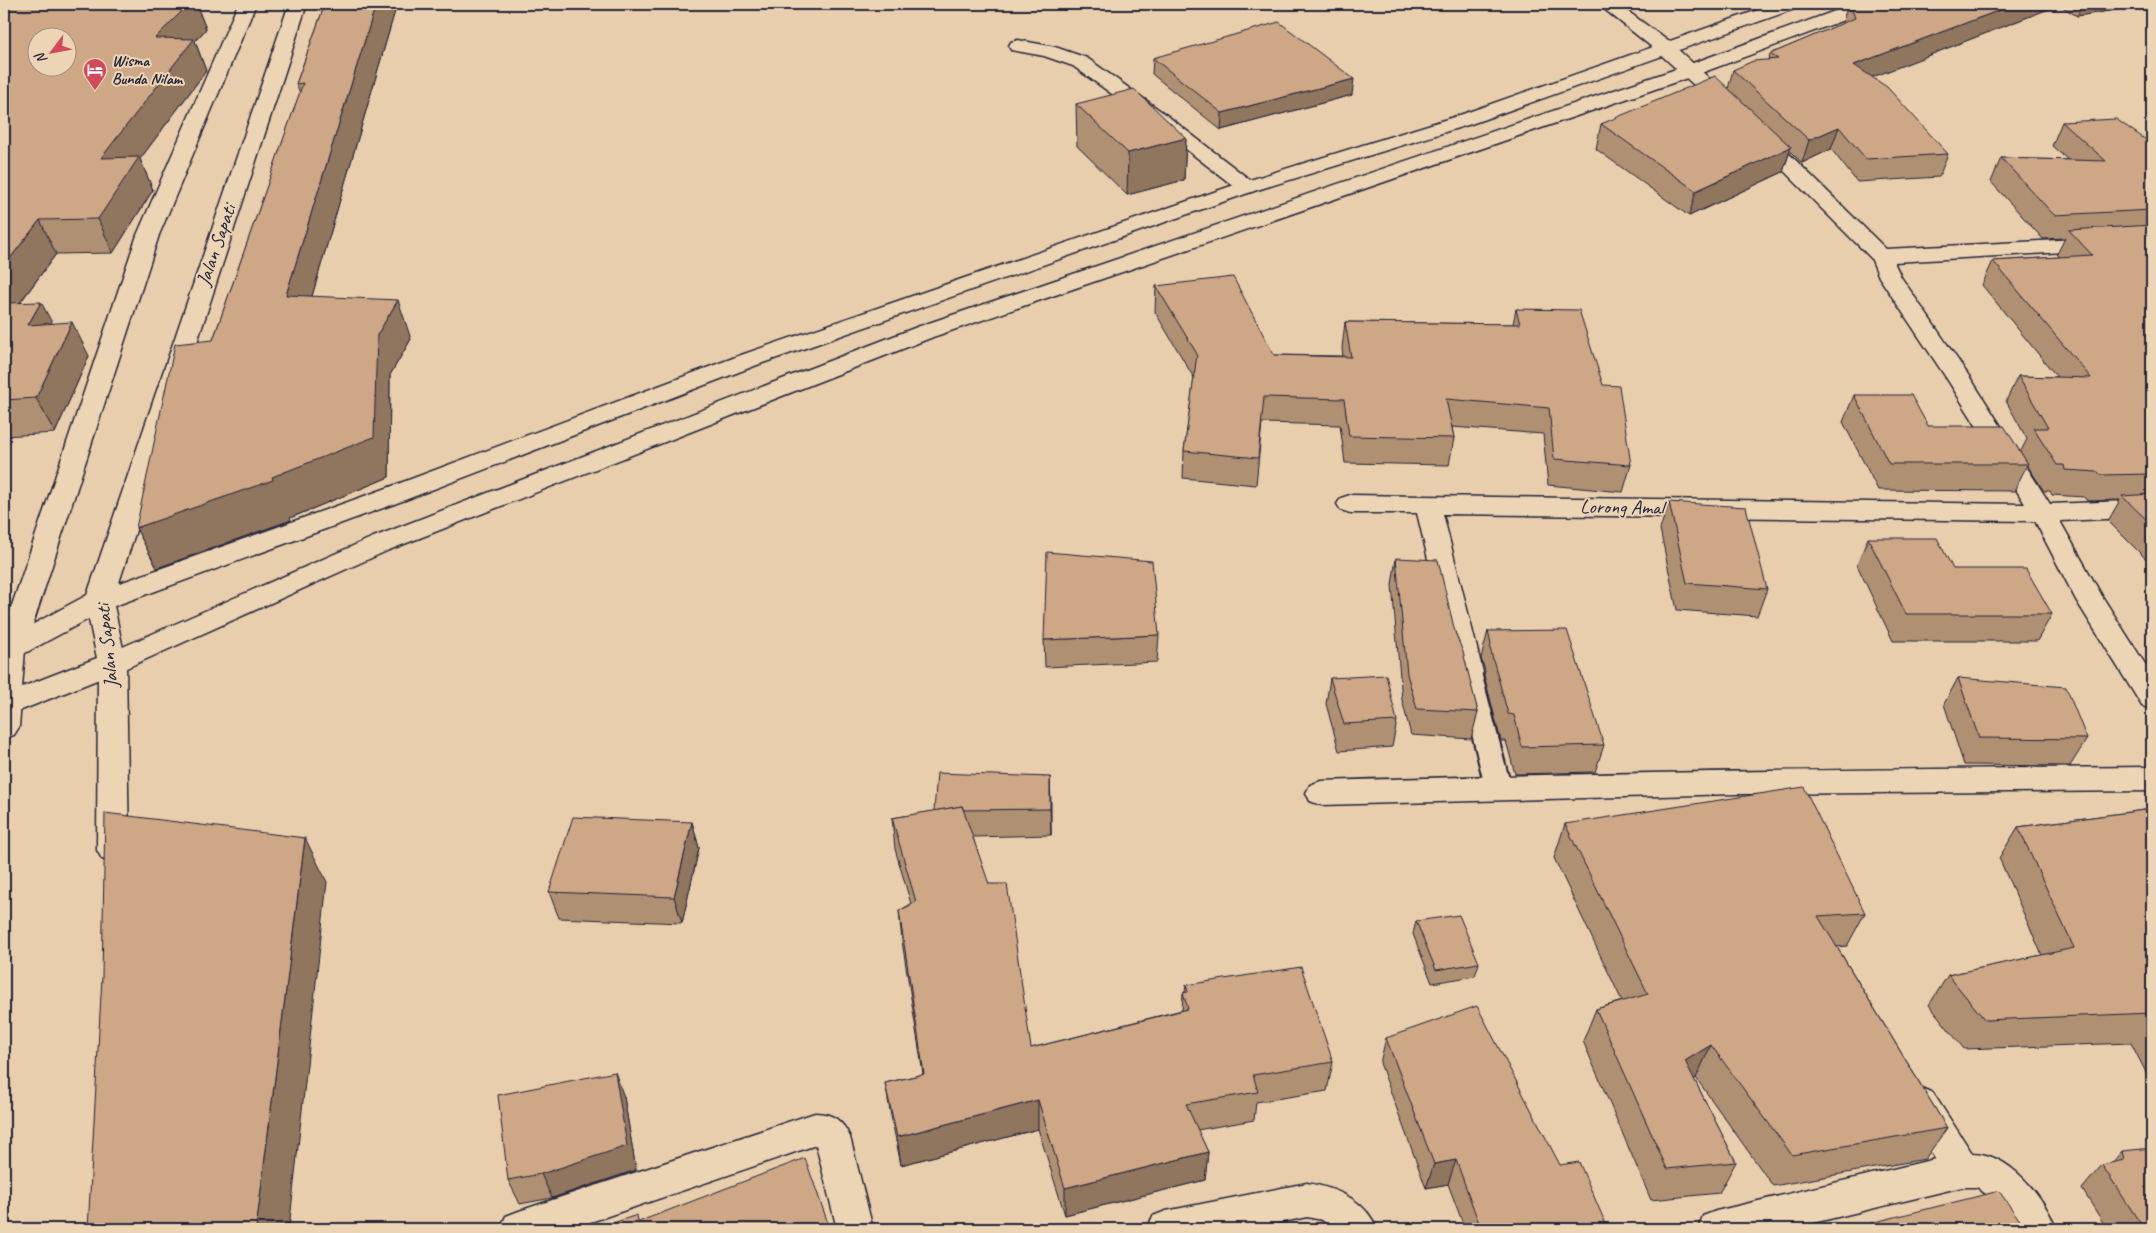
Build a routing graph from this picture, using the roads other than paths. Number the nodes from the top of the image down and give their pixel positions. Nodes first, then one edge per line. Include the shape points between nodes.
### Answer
1 (247, 4) edge
2 (298, 4) edge
3 (1607, 4) edge
4 (1791, 4) edge
5 (1870, 4) edge
6 (1018, 46) dead end
7 (1665, 48) junction
8 (1689, 71) junction
9 (1247, 187) junction
10 (2152, 241) edge
11 (1881, 256) junction
12 (1350, 504) dead end
13 (1428, 505) junction
14 (2152, 508) edge
15 (2043, 512) junction
16 (99, 600) junction
17 (7, 651) edge
18 (112, 664) junction
19 (1469, 672) joint
20 (2152, 698) edge
21 (4, 713) edge
22 (2152, 779) edge
23 (1498, 787) junction
24 (1321, 793) dead end
25 (113, 881) edge
26 (1906, 1080) edge
27 (1962, 1170) junction
28 (519, 1229) edge
29 (855, 1229) edge
30 (1166, 1229) edge
31 (1359, 1229) edge
32 (1716, 1229) edge
33 (2038, 1229) edge

1 - 17 street via 148,235
2 - 16 street, Jalan Sapati
3 - 7 street
4 - 7 street
5 - 8 street
6 - 9 street via 1048,51 1080,62
7 - 8 street
7 - 9 street via 1464,120
8 - 11 street via 1770,145
8 - 18 street via 925,332 380,544
9 - 16 street via 749,360 396,494
10 - 11 street
11 - 15 street via 1890,277
12 - 13 street, Lorong Amal
13 - 15 street, Lorong Amal
13 - 19 street
14 - 15 street, Lorong Amal
15 - 20 street via 2090,600
16 - 17 street
16 - 18 street, Jalan Sapati
17 - 21 street
18 - 21 street
18 - 25 street, Jalan Sapati
19 - 23 lane
22 - 23 street via 1830,780
23 - 24 street
26 - 27 street
27 - 32 street
27 - 33 street via 1983,1170 1990,1175 2015,1195
28 - 29 street via 815,1129 824,1129 832,1137
30 - 31 street via 1307,1200 1344,1212

